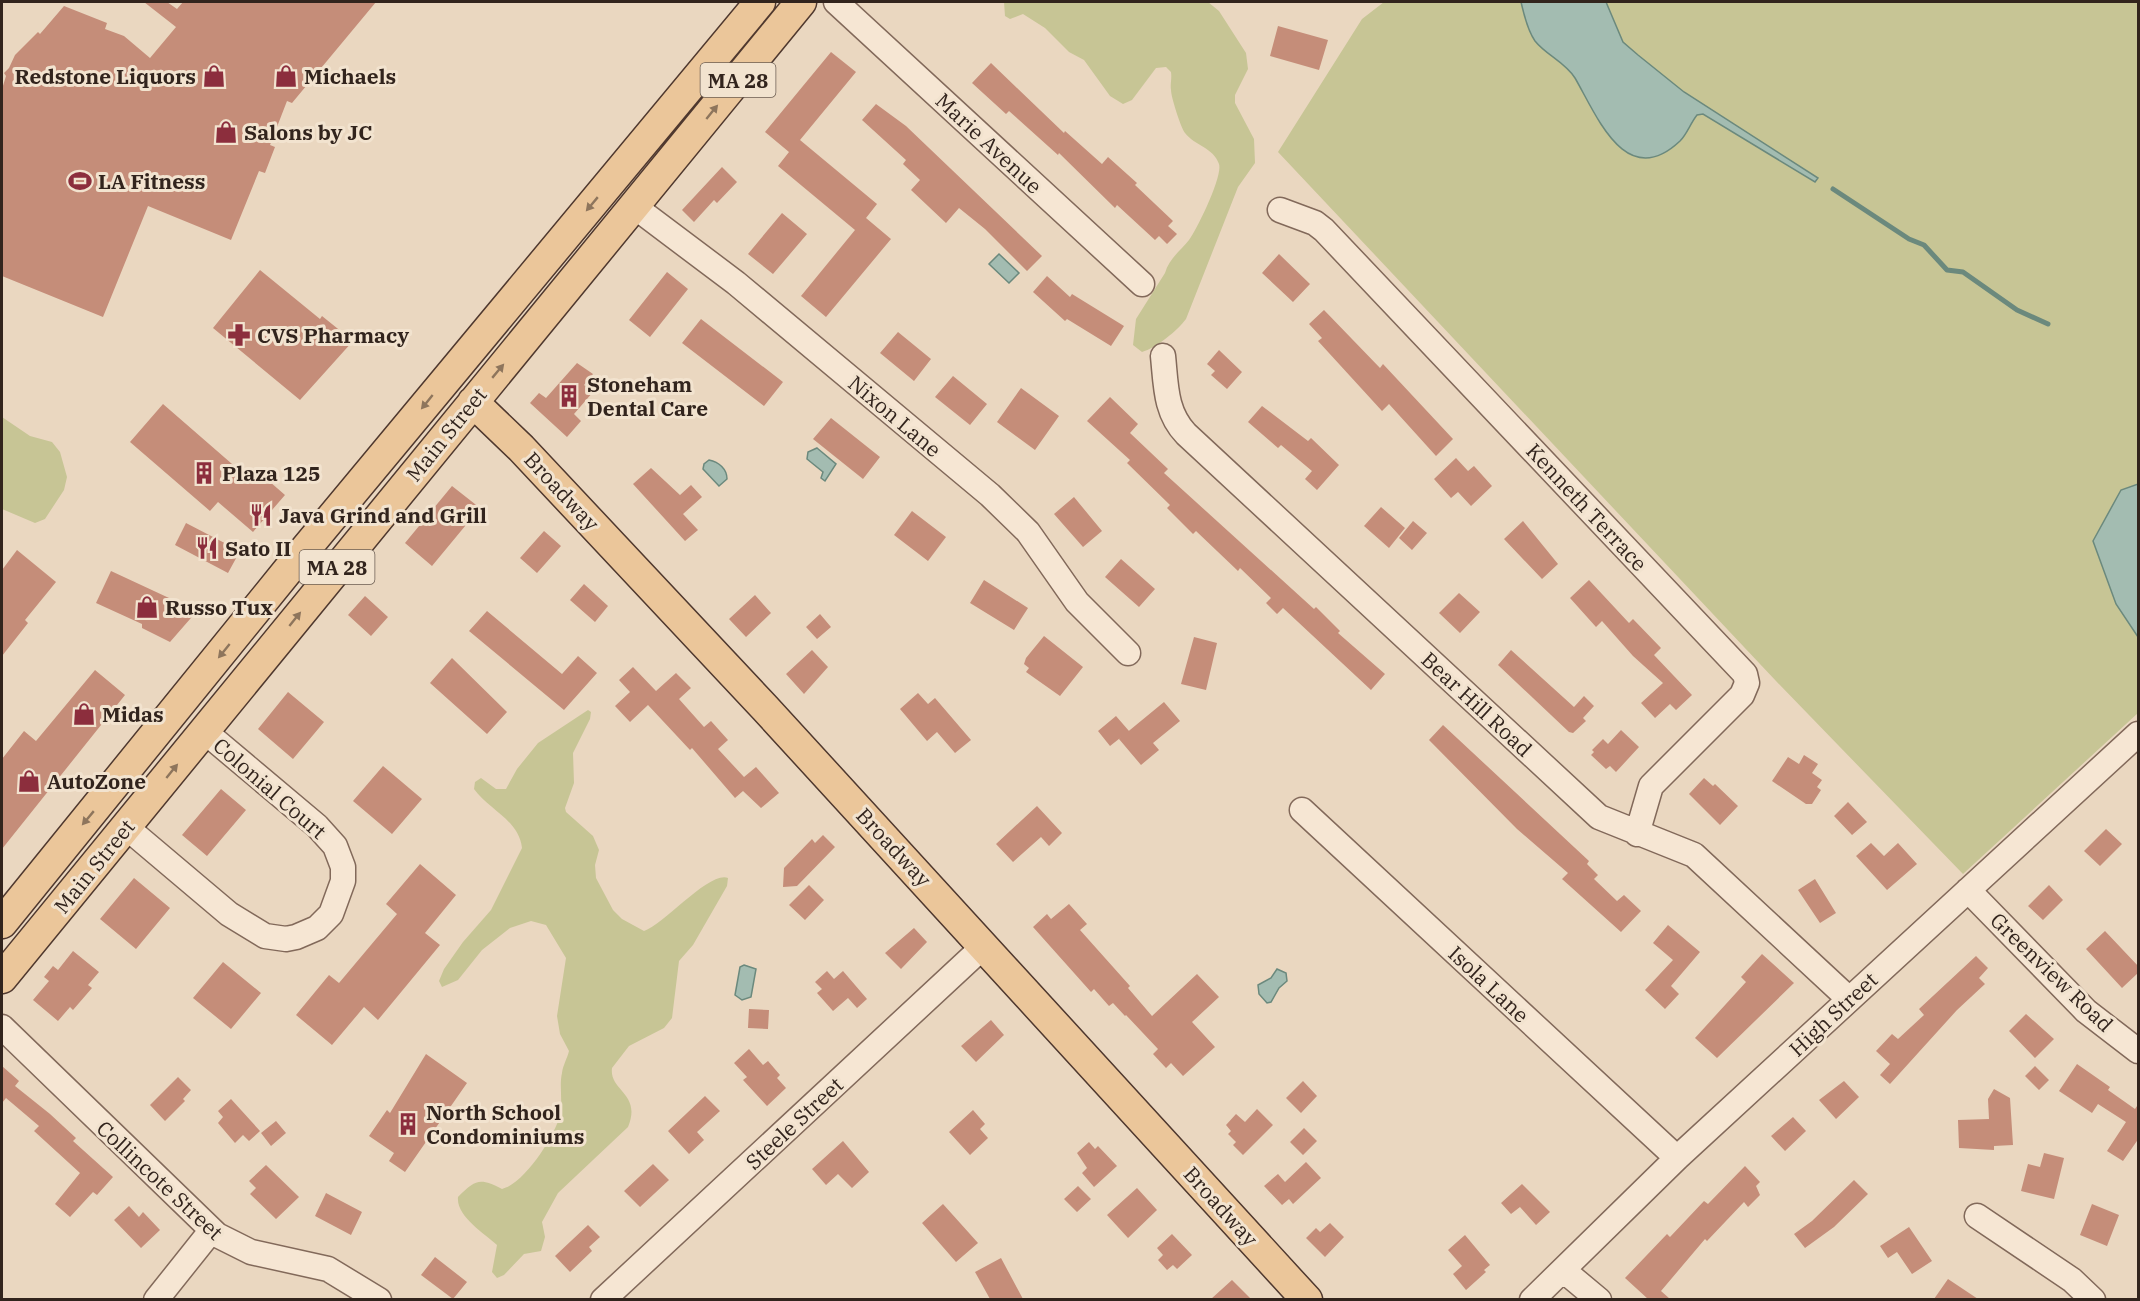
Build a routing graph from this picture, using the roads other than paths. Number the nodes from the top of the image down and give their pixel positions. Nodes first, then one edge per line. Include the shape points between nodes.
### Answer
1 (760, 2) edge
2 (801, 2) edge
3 (836, 2) edge
4 (635, 207) junction
5 (1280, 210) dead end
6 (1142, 284) dead end
7 (1163, 356) dead end
8 (473, 402) junction
9 (1128, 653) dead end
10 (204, 731) junction
11 (2139, 734) edge
12 (1302, 810) dead end
13 (126, 827) junction
14 (1637, 834) junction
15 (1968, 890) junction
16 (10, 913) edge
17 (30, 944) junction
18 (984, 946) junction
19 (2, 978) edge
20 (1849, 999) junction
21 (2, 1027) edge
22 (2139, 1051) edge
23 (1677, 1158) junction
24 (1977, 1216) dead end
25 (211, 1231) junction
26 (1563, 1270) junction
27 (156, 1299) edge
28 (380, 1299) edge
29 (603, 1299) edge
30 (1307, 1299) edge
31 (1532, 1299) edge
32 (1599, 1299) edge
33 (2093, 1299) edge

1 -> 16 main road, Main Street / MA 28 via 293,564
4 -> 2 main road, Main Street / MA 28
3 - 6 street, Marie Avenue
8 -> 4 main road, Main Street / MA 28
4 - 9 street, Nixon Lane via 736,283 990,495 1028,532 1077,602
5 - 14 street, Kenneth Terrace via 1316,223 1324,230 1745,674 1747,683 1742,695 1651,786
7 - 14 street, Bear Hill Road via 1169,407 1186,434 1599,817
10 -> 8 main road, Main Street / MA 28
8 - 18 main road, Broadway via 521,447
13 -> 10 main road, Main Street / MA 28
10 - 13 street, Colonial Court via 317,825 335,846 343,867 343,881 331,914 317,928 296,937 265,936 229,914
11 - 15 street, High Street
12 - 23 street, Isola Lane
13 - 17 main road, Main Street / MA 28
14 - 20 street, Bear Hill Road via 1694,855
15 - 20 street, High Street
15 - 22 street, Greenview Road via 2086,1011
16 - 17 main road via 30,914 35,921 36,932
17 - 19 main road, Main Street / MA 28
18 - 29 street, Steele Street
18 - 30 main road, Broadway
20 - 23 street, High Street
21 - 25 street, Collincote Street
23 - 26 street, High Street
24 - 33 street via 2063,1273
25 - 27 street
25 - 28 street, Collincote Street via 251,1252 328,1269
26 - 31 street, High Street
26 - 32 street

